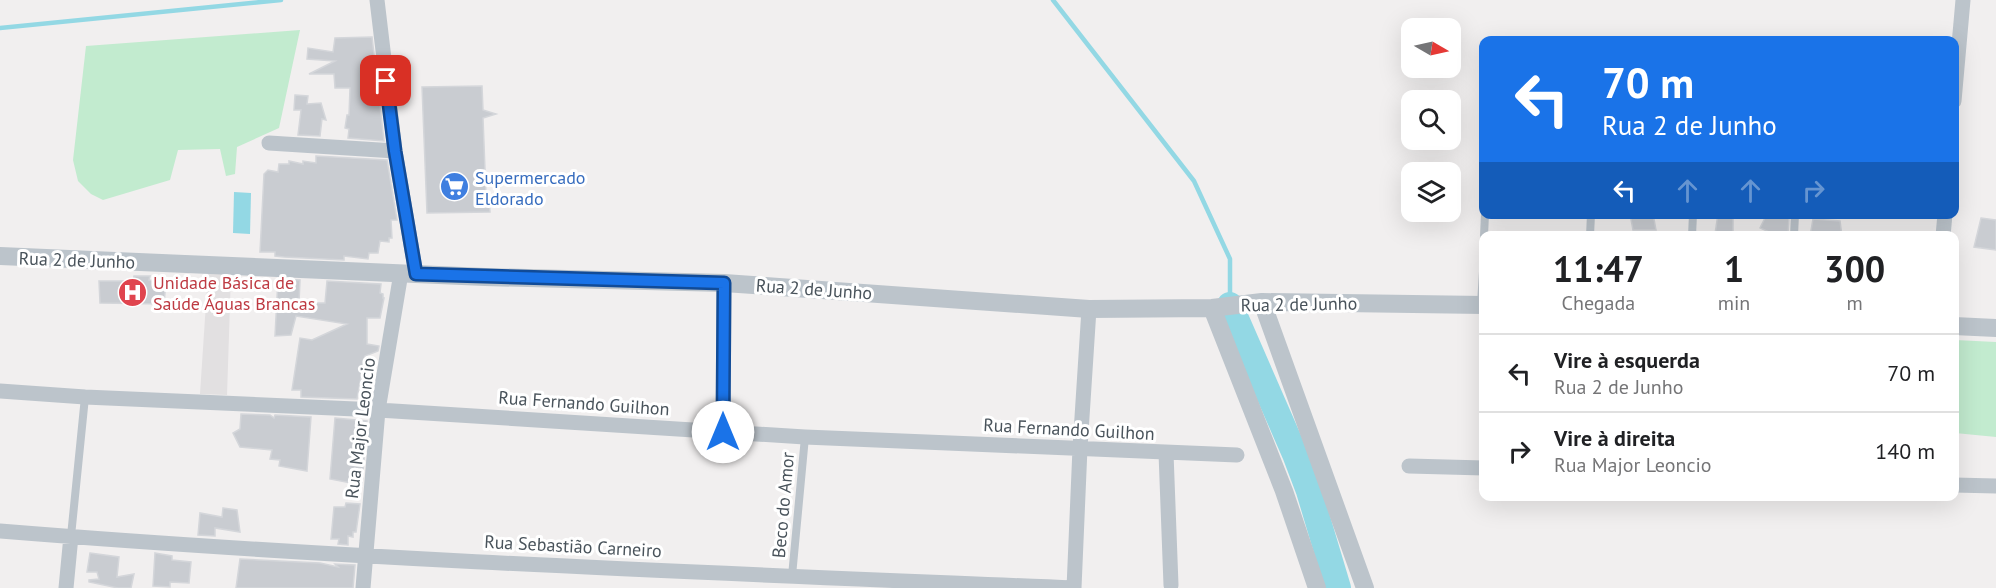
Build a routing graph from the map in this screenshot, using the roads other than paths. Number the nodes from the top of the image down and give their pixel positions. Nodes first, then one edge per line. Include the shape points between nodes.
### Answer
1 (1963, 0) edge
2 (377, 5) edge
3 (1959, 45) edge
4 (269, 143) dead end
5 (395, 151) junction
6 (0, 256) edge
7 (409, 273) junction
8 (724, 283) junction
9 (1262, 302) junction
10 (1479, 305) edge
11 (1089, 309) junction
12 (1212, 309) junction
13 (1959, 326) edge
14 (1996, 328) edge
15 (0, 391) edge
16 (85, 397) junction
17 (378, 410) junction
18 (723, 432) junction
19 (805, 437) junction
20 (1080, 448) junction
21 (1166, 453) junction
22 (1237, 455) dead end
23 (1409, 466) dead end
24 (1479, 468) edge
25 (1959, 485) edge
26 (1996, 486) edge
27 (0, 531) edge
28 (71, 536) junction
29 (366, 555) junction
30 (792, 576) junction
31 (1171, 585) dead end
32 (66, 588) edge
33 (363, 588) edge
34 (1074, 588) edge
35 (1317, 588) edge
36 (1365, 588) edge

1 - 3 street
2 - 5 street, Rua Major Leoncio
4 - 5 street
5 - 7 street, Rua Major Leoncio
6 - 7 street, Rua 2 de Junho
7 - 8 street, Rua 2 de Junho
7 - 17 street, Rua Major Leoncio
8 - 11 street, Rua 2 de Junho
8 - 18 street
9 - 10 street, Rua 2 de Junho
9 - 12 street, Rua 2 de Junho
9 - 36 street
11 - 12 street, Rua 2 de Junho
11 - 20 street
12 - 35 street via 1284,491
13 - 14 street
15 - 16 street, Rua Fernando Guilhon
16 - 17 street, Rua Fernando Guilhon
16 - 28 lane
17 - 18 street, Rua Fernando Guilhon
17 - 29 street, Rua Major Leoncio
18 - 19 street, Rua Fernando Guilhon
19 - 20 street, Rua Fernando Guilhon
19 - 30 lane, Beco do Amor
20 - 21 street, Rua Fernando Guilhon
20 - 34 street
21 - 22 street, Rua Fernando Guilhon
21 - 31 street
23 - 24 street
25 - 26 street
27 - 28 street, Rua Sebastião Carneiro
28 - 29 street, Rua Sebastião Carneiro
28 - 32 street
29 - 30 street, Rua Sebastião Carneiro
29 - 33 street, Rua Major Leoncio
30 - 34 street, Rua Sebastião Carneiro

